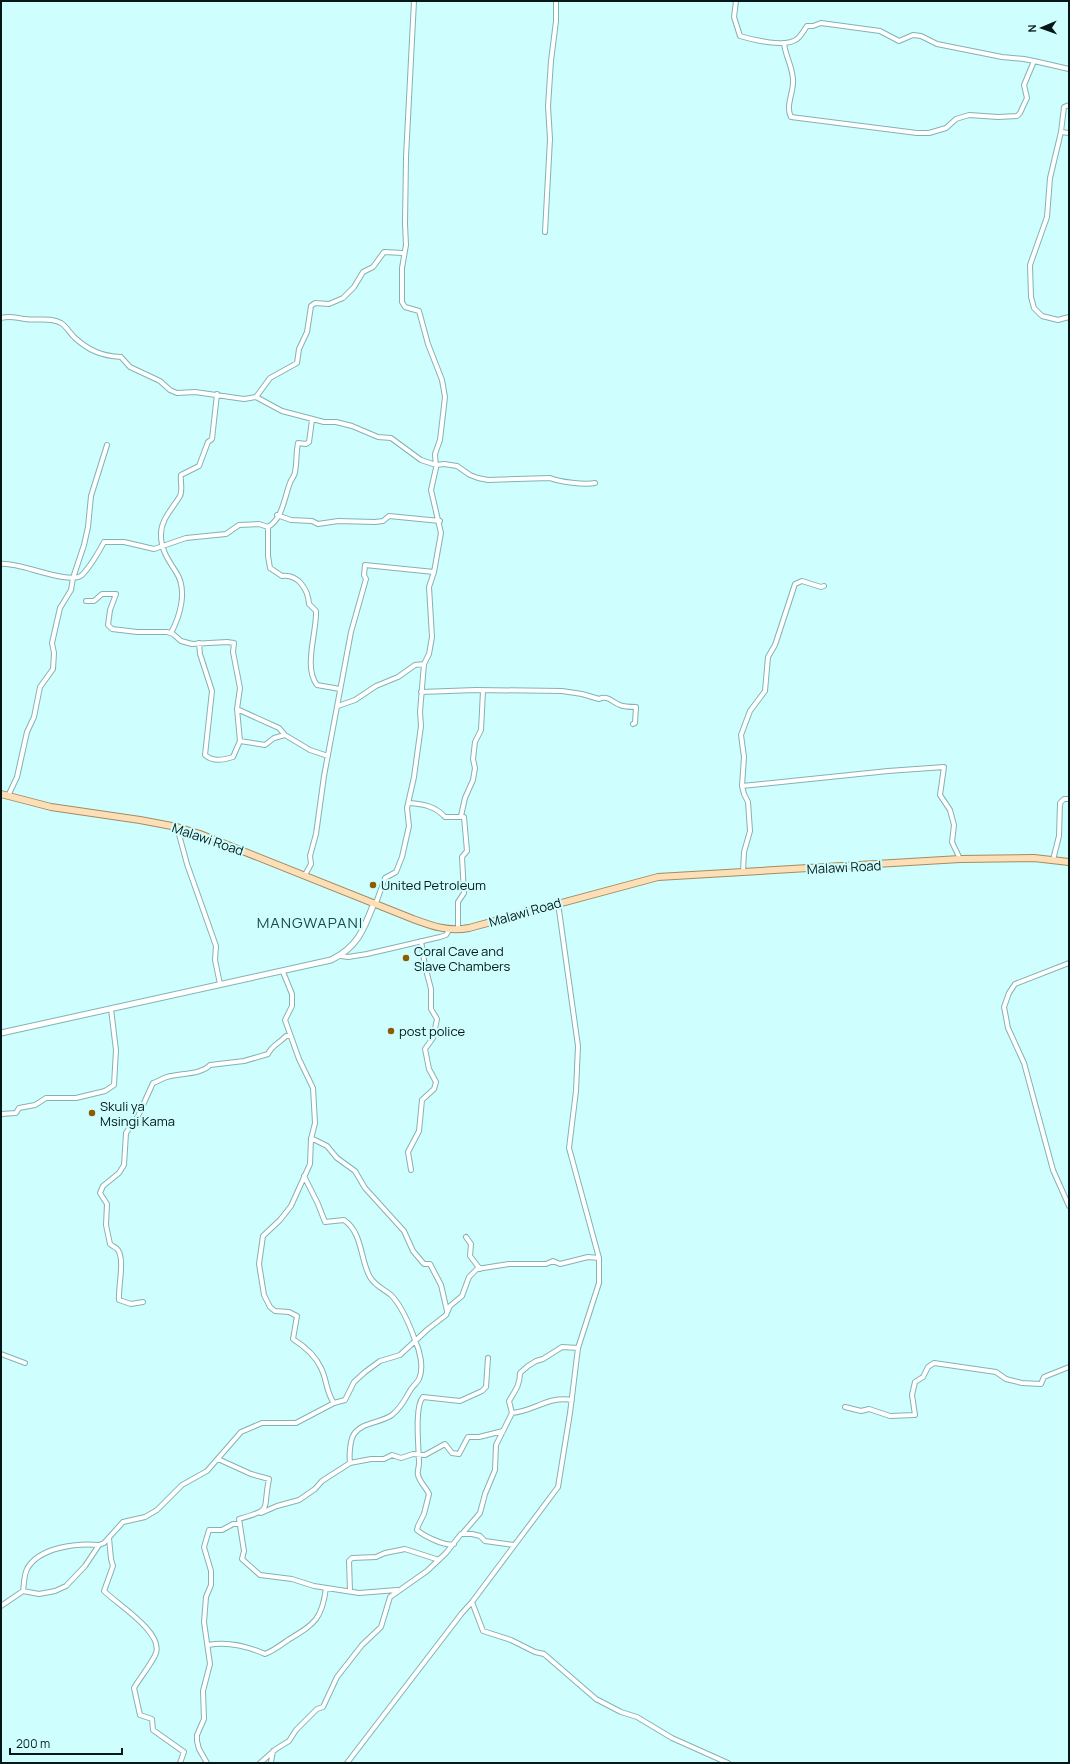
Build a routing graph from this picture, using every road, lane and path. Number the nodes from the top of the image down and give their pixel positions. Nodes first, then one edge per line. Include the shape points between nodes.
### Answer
1 (414, 1) edge
2 (556, 1) edge
3 (736, 1) edge
4 (784, 43) junction
5 (1034, 61) junction
6 (1069, 69) edge
7 (1069, 105) edge
8 (1061, 132) junction
9 (1069, 133) edge
10 (545, 232) dead end
11 (403, 253) junction
12 (1, 318) edge
13 (1069, 318) edge
14 (217, 394) junction
15 (256, 398) junction
16 (312, 420) junction
17 (107, 444) dead end
18 (436, 465) junction
19 (595, 483) dead end
20 (277, 515) junction
21 (440, 521) junction
22 (268, 527) junction
23 (162, 547) junction
24 (1, 564) edge
25 (434, 572) junction
26 (73, 578) junction
27 (824, 586) dead end
28 (86, 601) dead end
29 (171, 633) junction
30 (199, 643) junction
31 (424, 664) junction
32 (340, 689) junction
33 (483, 691) junction
34 (421, 692) junction
35 (338, 706) junction
36 (237, 709) junction
37 (633, 724) dead end
38 (285, 735) junction
39 (240, 741) junction
40 (328, 756) junction
41 (742, 786) junction
42 (1, 794) edge
43 (8, 796) junction
44 (1069, 799) edge
45 (409, 803) junction
46 (461, 816) junction
47 (178, 827) junction
48 (960, 859) junction
49 (1053, 860) junction
50 (1069, 862) edge
51 (743, 872) junction
52 (304, 876) junction
53 (375, 903) junction
54 (558, 903) junction
55 (449, 930) junction
56 (458, 930) junction
57 (421, 941) junction
58 (341, 956) junction
59 (1069, 963) edge
60 (283, 972) junction
61 (220, 984) junction
62 (111, 1009) junction
63 (1, 1033) edge
64 (290, 1036) junction
65 (1, 1114) edge
66 (311, 1138) junction
67 (411, 1170) dead end
68 (304, 1176) junction
69 (1069, 1206) edge
70 (466, 1237) dead end
71 (599, 1258) junction
72 (480, 1269) junction
73 (143, 1302) dead end
74 (447, 1312) junction
75 (416, 1341) junction
76 (578, 1348) junction
77 (1, 1354) edge
78 (488, 1358) dead end
79 (25, 1363) dead end
80 (1069, 1367) edge
81 (572, 1400) junction
82 (334, 1403) junction
83 (845, 1407) dead end
84 (512, 1413) junction
85 (503, 1431) junction
86 (418, 1454) junction
87 (218, 1459) junction
88 (350, 1463) junction
89 (260, 1513) junction
90 (238, 1524) junction
91 (461, 1534) junction
92 (109, 1538) junction
93 (454, 1544) junction
94 (514, 1545) junction
95 (99, 1546) junction
96 (439, 1560) junction
97 (326, 1588) junction
98 (400, 1590) junction
99 (23, 1591) junction
100 (350, 1591) junction
101 (472, 1602) junction
102 (1, 1606) edge
103 (208, 1645) junction
104 (273, 1751) junction
105 (180, 1763) edge
106 (207, 1763) edge
107 (260, 1763) edge
108 (271, 1763) edge
109 (347, 1763) edge
110 (728, 1763) edge

1 - 11 street via 406,157 406,245
2 - 10 street via 548,106 550,140
3 - 4 street via 734,17 740,36 760,42
4 - 5 street via 797,40 807,26 821,23 880,31 900,41 913,35 921,36 937,44
4 - 5 street via 793,78 789,106 791,117 917,133 929,133 946,128 956,119 969,114 1017,116 1027,98 1024,85
5 - 6 street
7 - 8 street via 1064,107
8 - 9 street
8 - 13 street via 1050,178 1047,217 1030,265 1031,297 1034,308 1042,316 1058,320
11 - 15 street via 384,252 373,267 363,272 354,287 343,298 329,304 315,303 311,306 307,332 299,349 297,363 270,378
11 - 18 street via 402,302 405,306 419,311 422,316 426,338 442,380 445,397 440,440 435,454
12 - 14 street via 12,316 25,320 56,321 63,324 90,350 106,356 121,357 130,367 160,381 170,390 177,393
14 - 15 street via 244,399
14 - 23 street via 212,439 208,442 199,466 181,475 181,494 173,504 161,530
15 - 16 street via 282,411
16 - 18 street via 352,426 378,437 391,438 416,458
16 - 20 street via 309,442 298,443 295,472 283,506
17 - 26 street via 91,496 84,546
18 - 19 street via 451,465 470,475 488,480 550,478
18 - 21 street via 431,490
20 - 21 street via 318,524 338,521 375,522 383,521 389,516
20 - 22 street via 276,520
21 - 25 street via 441,533
22 - 23 street via 259,524 238,525 226,534 186,538
22 - 32 street via 270,568 282,576 290,575 300,582 309,604 316,611 311,669 313,680 317,685
23 - 26 street via 147,548 124,542 104,542 82,575
23 - 29 street via 177,573 181,587 180,610
24 - 26 street via 7,563
25 - 31 street via 429,587 431,646
25 - 32 street via 365,565 366,579 351,632
26 - 43 street via 71,590 60,608 52,643 53,669 40,687 17,777
27 - 41 street via 798,581 789,598 775,645 766,663 765,691 750,711 741,735 744,757
28 - 29 street via 94,601 102,594 116,594 108,618 108,625 111,628
29 - 30 street via 181,641
30 - 36 street via 234,643 240,688
30 - 39 street via 212,691 205,754 212,759 224,760 233,757
31 - 34 street
31 - 35 street via 415,665 355,700
32 - 35 street
33 - 34 street
33 - 37 street via 562,692 582,694 599,700 614,700 620,705 636,707
33 - 46 street via 481,730 475,742 473,780
34 - 45 street via 421,726
35 - 40 street
36 - 38 street via 279,728
36 - 39 street
38 - 39 street via 274,738 265,745
38 - 40 street via 310,750
40 - 52 street via 316,834 310,856 311,864
41 - 48 street via 944,767 940,795 950,810 954,825 952,842
41 - 51 street via 748,802 750,831 744,852
42 - 43 main road, Malawi Road
43 - 47 main road, Malawi Road via 51,807
44 - 49 street via 1060,803 1059,836
45 - 46 street via 430,806 446,817
45 - 53 street via 409,826 402,857 396,872 385,878
46 - 56 street via 464,817 467,851 462,857 464,893 458,902
47 - 52 main road, Malawi Road
47 - 61 street via 187,864 216,946 214,960
48 - 49 main road, Malawi Road
48 - 51 main road, Malawi Road
49 - 50 main road, Malawi Road
51 - 54 main road, Malawi Road via 658,877
52 - 53 main road, Malawi Road
53 - 55 main road, Malawi Road via 413,919
53 - 58 street via 357,941
54 - 56 main road, Malawi Road
54 - 71 street via 578,1046 576,1091 568,1148
55 - 56 main road, Malawi Road
55 - 57 street via 446,935
57 - 58 street via 367,954
57 - 67 street via 431,989 431,1009 437,1019 433,1038 425,1049 429,1069 436,1082 434,1090 422,1100 419,1131 408,1152
58 - 60 street
59 - 69 street via 1015,984 1004,1007 1008,1028 1026,1067 1053,1170
60 - 61 street
60 - 64 street via 292,994 292,1006 285,1020
61 - 62 street
62 - 63 street
62 - 65 street via 116,1050 114,1085 105,1091 76,1098 46,1098 35,1105 19,1108 16,1113
64 - 66 street via 314,1092 316,1122
64 - 73 street via 272,1046 268,1054 210,1065 207,1069 167,1077 153,1083 138,1116 126,1133 124,1165 119,1173 103,1186 100,1193 107,1208 106,1225 110,1244 117,1248 121,1260 118,1286 120,1300 131,1304
66 - 68 street via 310,1164
66 - 74 street via 327,1146 337,1158 355,1171 365,1188 404,1231 413,1251 424,1264 430,1264 441,1285
68 - 75 street via 325,1222 344,1220 351,1226 370,1278 398,1303
68 - 82 street via 291,1206 263,1236 259,1273 264,1295 270,1307 275,1311 289,1312 297,1316 293,1339 303,1346 322,1369 324,1382
70 - 72 street via 471,1244 470,1256
71 - 72 street via 588,1257 560,1264 553,1261 546,1264 509,1264
71 - 76 street via 599,1283
72 - 74 street via 469,1277 462,1296
74 - 75 street
75 - 82 street via 400,1355 380,1361 354,1382 345,1400
75 - 88 street via 421,1367 419,1381 411,1389 403,1405 392,1415 380,1421 373,1421 354,1433 350,1443
76 - 81 street
76 - 84 street via 562,1347 520,1373 515,1393 509,1401
77 - 79 street
78 - 86 street via 486,1387 482,1391 460,1401 421,1398 417,1415
80 - 83 street via 1044,1377 1041,1384 1035,1384 1006,1379 996,1372 934,1363 928,1367 923,1377 915,1382 912,1395 915,1415 890,1416 869,1409 861,1411
81 - 84 street via 548,1400
81 - 94 street via 558,1487
82 - 87 street via 296,1423 262,1423 241,1432
84 - 85 street
85 - 86 street via 468,1437 460,1454 452,1453 445,1444 425,1455
85 - 91 street via 496,1445 495,1470 480,1513
86 - 88 street via 401,1458 391,1455 384,1459
86 - 93 street via 420,1481 429,1494 418,1530 445,1545
87 - 89 street via 269,1480 266,1505
87 - 92 street via 207,1471 182,1485 157,1510 145,1517 123,1522
88 - 89 street via 299,1500
89 - 90 street via 239,1519
90 - 97 street via 244,1551 242,1559 260,1575 292,1579
90 - 103 street via 222,1530 209,1530 204,1547 211,1580 206,1597 204,1622
91 - 93 street
91 - 94 street via 472,1534 480,1536 485,1541
92 - 95 street
92 - 105 street via 113,1566 104,1591 136,1616 156,1642 156,1653 134,1688 140,1715 152,1719 153,1730 184,1752
93 - 96 street
94 - 101 street
95 - 99 street via 66,1586 39,1594
95 - 99 street via 81,1544 45,1553 32,1562 27,1570
96 - 98 street via 422,1576
96 - 100 street via 405,1549 376,1557 352,1558 349,1561
97 - 100 street
97 - 103 street via 322,1608 311,1626 273,1651 265,1654 247,1646 218,1642
98 - 100 street via 359,1593
98 - 104 street via 387,1602 381,1627 362,1645 337,1677 323,1707 317,1709 289,1741
99 - 102 street
101 - 109 street
101 - 110 street via 483,1631 487,1634 502,1636 544,1654 596,1699 621,1712 637,1716 672,1738
103 - 106 street via 210,1664 204,1691 204,1719 197,1741
104 - 107 street
104 - 108 street

